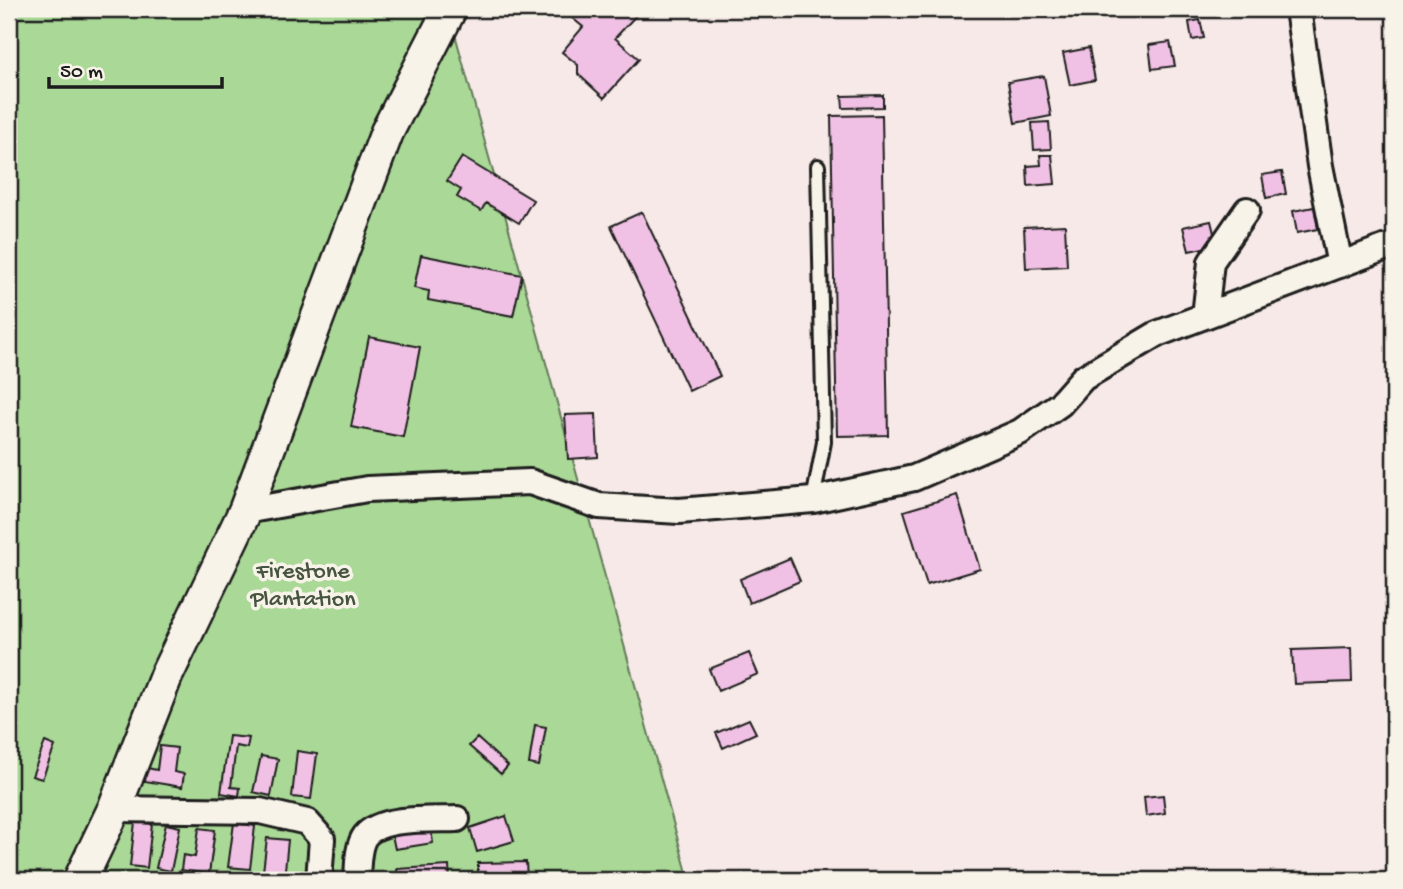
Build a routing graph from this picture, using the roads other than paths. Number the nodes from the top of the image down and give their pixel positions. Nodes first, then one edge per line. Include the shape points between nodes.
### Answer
1 (450, 9) edge
2 (1298, 9) edge
3 (818, 166) dead end
4 (1247, 210) dead end
5 (1394, 247) edge
6 (1340, 265) junction
7 (1205, 316) junction
8 (813, 500) junction
9 (245, 511) junction
10 (114, 809) junction
11 (457, 819) dead end
12 (80, 880) edge
13 (319, 880) edge
14 (357, 880) edge

1 - 9 street via 387,132
2 - 6 street via 1320,166
3 - 8 lane via 824,442
4 - 7 street via 1211,262
5 - 6 street
6 - 7 street
7 - 8 street via 1157,334 1083,378 1060,404 1020,432 914,478
8 - 9 street via 679,511 600,506 530,482 367,489
9 - 10 street via 166,676
10 - 12 street
10 - 13 street via 260,811 307,822 322,839
11 - 14 street via 389,822 377,829 366,836

